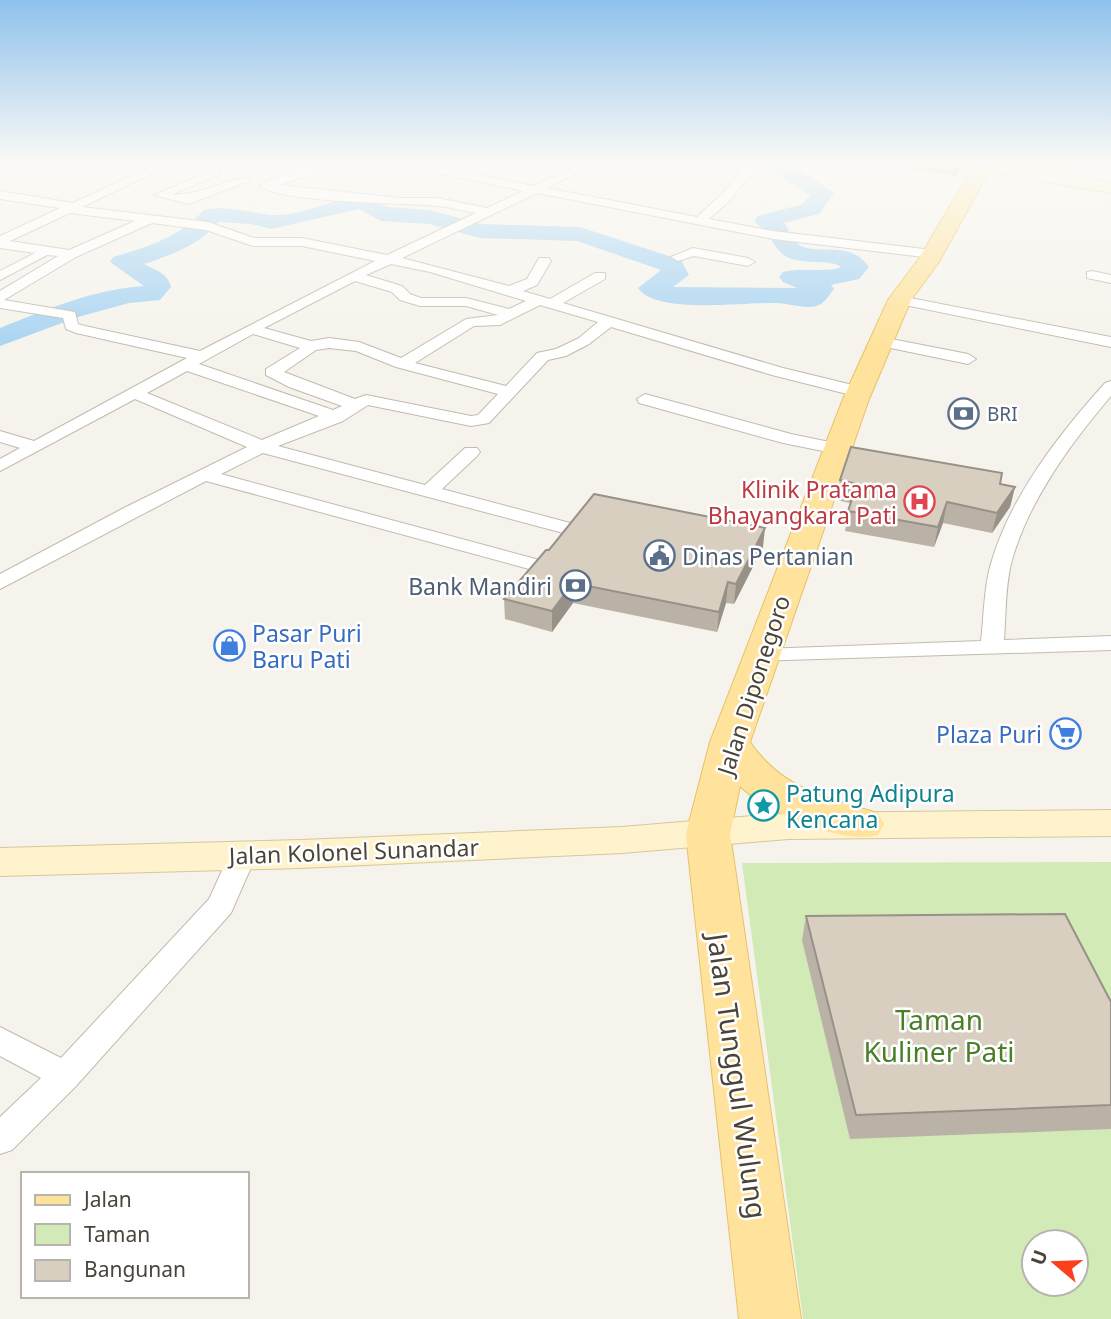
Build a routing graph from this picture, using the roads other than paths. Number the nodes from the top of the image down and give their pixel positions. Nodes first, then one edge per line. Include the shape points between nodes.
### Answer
1 (38, 224) edge
2 (141, 224) edge
3 (185, 224) edge
4 (466, 224) edge
5 (714, 224) edge
6 (950, 224) edge
7 (773, 234) junction
8 (0, 243) edge
9 (49, 251) junction
10 (757, 253) junction
11 (71, 254) junction
12 (932, 254) junction
13 (678, 257) dead end
14 (392, 259) junction
15 (544, 261) dead end
16 (724, 272) dead end
17 (4, 274) edge
18 (34, 275) junction
19 (1092, 275) dead end
20 (354, 276) junction
21 (600, 276) dead end
22 (1111, 279) edge
23 (513, 290) junction
24 (0, 297) edge
25 (547, 300) junction
26 (900, 300) junction
27 (430, 302) junction
28 (0, 304) edge
29 (511, 314) junction
30 (609, 321) junction
31 (471, 322) junction
32 (251, 329) junction
33 (557, 342) dead end
34 (881, 342) junction
35 (1111, 342) edge
36 (311, 346) junction
37 (201, 356) junction
38 (543, 356) junction
39 (968, 359) dead end
40 (402, 364) junction
41 (184, 365) junction
42 (1111, 386) edge
43 (511, 392) junction
44 (859, 392) junction
45 (134, 393) junction
46 (645, 399) dead end
47 (357, 405) junction
48 (337, 417) junction
49 (0, 436) edge
50 (36, 447) junction
51 (265, 448) junction
52 (838, 449) junction
53 (471, 452) dead end
54 (0, 466) edge
55 (212, 477) dead end
56 (427, 493) junction
57 (567, 528) edge
58 (536, 565) edge
59 (0, 583) edge
60 (1111, 643) edge
61 (992, 646) junction
62 (761, 656) junction
63 (730, 742) junction
64 (1111, 823) edge
65 (863, 824) junction
66 (708, 834) junction
67 (242, 856) junction
68 (0, 862) edge
69 (0, 1040) edge
70 (65, 1076) junction
71 (0, 1139) edge
72 (770, 1319) edge

1 - 8 street
2 - 11 street
3 - 14 street via 253,243 302,242
4 - 14 street
5 - 7 street
6 - 12 main road, Jalan Diponegoro
7 - 10 street
7 - 12 street
8 - 9 street
9 - 11 street
9 - 17 street
10 - 13 street via 693,252
10 - 16 street
11 - 18 street
12 - 26 main road, Jalan Diponegoro
14 - 20 street
14 - 23 street
15 - 23 street via 532,282
17 - 18 street
18 - 24 street
19 - 22 street
20 - 27 street via 397,289 412,300
20 - 32 street
21 - 25 street
23 - 25 street
25 - 29 street
25 - 30 street
26 - 34 main road, Jalan Diponegoro
26 - 35 street
27 - 29 street via 466,302
27 - 31 street via 423,310
28 - 37 street via 71,316 71,326 80,330
29 - 31 street via 495,322
30 - 38 street via 570,348
30 - 44 street
31 - 40 street
32 - 36 street
32 - 37 street
33 - 38 street
34 - 39 street
34 - 44 main road, Jalan Diponegoro
36 - 40 street via 359,347
36 - 47 street via 271,372
37 - 41 street
38 - 43 street
40 - 43 street
41 - 45 street
41 - 48 street
42 - 61 street via 1083,418 1022,509 1001,562
43 - 47 street via 477,421 374,399
44 - 52 main road, Jalan Diponegoro
45 - 50 street
45 - 51 street
46 - 52 street
47 - 48 street
48 - 51 street
49 - 50 street
50 - 54 street
51 - 56 street
51 - 59 street
52 - 62 main road, Jalan Diponegoro
53 - 56 street
55 - 58 street
56 - 57 street
60 - 61 street
61 - 62 street
62 - 63 main road, Jalan Diponegoro
63 - 65 main road via 768,791 803,808
63 - 66 main road, Jalan Diponegoro
64 - 65 main road, Jalan Kolonel Sunandar
65 - 66 main road, Jalan Kolonel Sunandar
66 - 67 main road, Jalan Kolonel Sunandar
66 - 72 main road, Jalan Tunggul Wulung
67 - 68 main road, Jalan Kolonel Sunandar
67 - 70 street via 220,905
69 - 70 street
70 - 71 street

